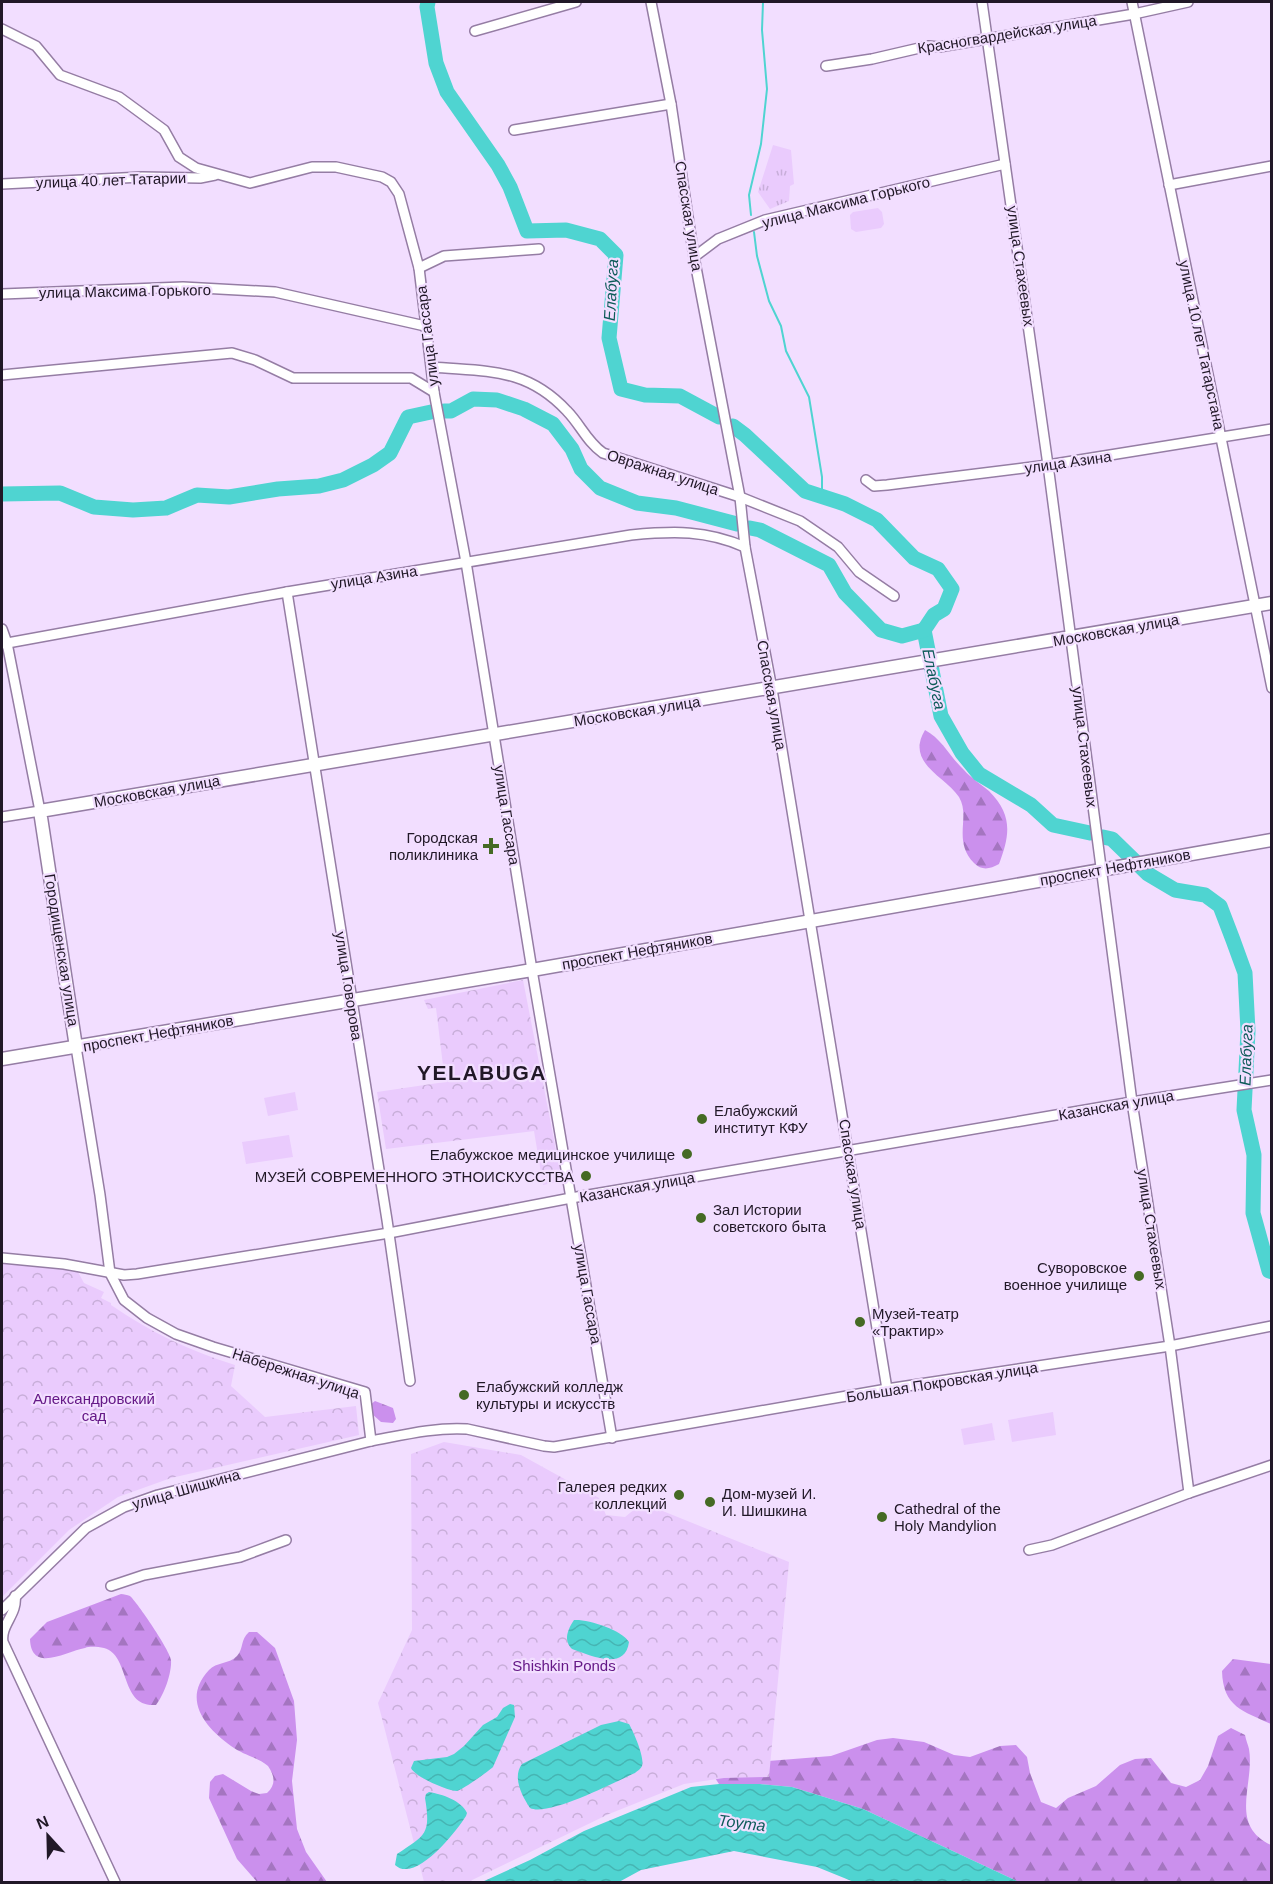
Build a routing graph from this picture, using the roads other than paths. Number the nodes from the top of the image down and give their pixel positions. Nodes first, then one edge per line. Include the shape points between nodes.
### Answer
1 (576, 2) edge
2 (651, 2) edge
3 (982, 2) edge
4 (1132, 2) edge
5 (1188, 2) edge
6 (1134, 14) junction
7 (2, 29) edge
8 (476, 31) dead end
9 (988, 39) junction
10 (826, 66) dead end
11 (671, 104) junction
12 (514, 130) dead end
13 (1005, 164) junction
14 (1272, 166) edge
15 (220, 174) junction
16 (2, 184) edge
17 (1169, 185) junction
18 (539, 249) dead end
19 (694, 257) junction
20 (419, 268) junction
21 (2, 294) edge
22 (425, 326) junction
23 (432, 367) junction
24 (2, 375) edge
25 (434, 392) junction
26 (1272, 429) edge
27 (1221, 438) junction
28 (1048, 465) junction
29 (866, 480) dead end
30 (740, 497) junction
31 (746, 547) junction
32 (466, 562) junction
33 (287, 592) junction
34 (894, 596) dead end
35 (1272, 603) edge
36 (1255, 606) junction
37 (2, 629) edge
38 (1071, 638) junction
39 (4, 644) edge
40 (1272, 688) edge
41 (772, 689) junction
42 (493, 735) junction
43 (313, 764) junction
44 (40, 811) junction
45 (2, 817) edge
46 (1272, 840) edge
47 (1101, 869) junction
48 (810, 920) junction
49 (532, 970) junction
50 (351, 1000) junction
51 (76, 1047) junction
52 (2, 1059) edge
53 (1269, 1080) edge
54 (1132, 1102) junction
55 (849, 1151) junction
56 (571, 1198) junction
57 (389, 1233) junction
58 (2, 1258) edge
59 (110, 1273) junction
60 (1272, 1326) edge
61 (1170, 1346) junction
62 (410, 1381) dead end
63 (887, 1389) junction
64 (612, 1438) junction
65 (371, 1441) junction
66 (1272, 1464) edge
67 (1189, 1493) junction
68 (286, 1540) dead end
69 (1029, 1550) dead end
70 (111, 1586) dead end
71 (15, 1596) junction
72 (2, 1610) edge
73 (115, 1882) edge

1 - 8 street
2 - 11 street, Спасская улица
3 - 9 street, улица Стахеевых
4 - 6 street, улица 10 лет Татарстана
5 - 6 street, Красногвардейская улица
6 - 9 street, Красногвардейская улица
6 - 17 street, улица 10 лет Татарстана
7 - 15 street via 36,46 60,75 119,97 164,130 179,157 196,168
9 - 10 street, Красногвардейская улица
9 - 13 street, улица Стахеевых
11 - 12 street
11 - 19 street, Спасская улица
13 - 19 street, улица Максима Горького via 765,220 718,239
13 - 28 street, улица Стахеевых
14 - 17 street
15 - 16 street, улица 40 лет Татарии via 200,178
15 - 20 street, улица Гассара via 249,183 312,167 336,167 382,177 392,182 399,194
17 - 27 street, улица 10 лет Татарстана
18 - 20 street via 444,256
19 - 30 street, Спасская улица
20 - 22 street, улица Гассара
21 - 22 street, улица Максима Горького via 183,287 275,292
22 - 23 street, улица Гассара
23 - 25 street, улица Гассара
23 - 30 street, Овражная улица via 497,373 532,382 559,402 603,453
24 - 25 street via 232,353 293,378 411,378
25 - 32 street, улица Гассара
26 - 27 street, улица Азина
27 - 28 street, улица Азина
27 - 36 street, улица 10 лет Татарстана
28 - 29 street, улица Азина via 874,486
28 - 38 street, улица Стахеевых
30 - 31 street, Спасская улица
30 - 34 street, Овражная улица via 800,521 838,547 859,572
31 - 32 street, улица Азина via 701,533 670,531
31 - 41 street, Спасская улица
32 - 33 street, улица Азина
32 - 42 street, улица Гассара
33 - 39 street, улица Азина
33 - 43 street, улица Говорова
35 - 36 main road, Московская улица
36 - 38 main road, Московская улица
36 - 40 street, улица 10 лет Татарстана
37 - 39 street, Городищенская улица
38 - 41 main road, Московская улица
38 - 47 street, улица Стахеевых
39 - 44 street, Городищенская улица
41 - 42 main road, Московская улица
41 - 48 street, Спасская улица
42 - 43 main road, Московская улица
42 - 49 street, улица Гассара
43 - 44 main road, Московская улица
43 - 50 street, улица Говорова
44 - 45 street, Московская улица
44 - 51 main road, Городищенская улица
46 - 47 main road, проспект Нефтяников
47 - 48 main road, проспект Нефтяников
47 - 54 street, улица Стахеевых
48 - 49 main road, проспект Нефтяников
48 - 55 street, Спасская улица
49 - 50 main road, проспект Нефтяников
49 - 56 street, улица Гассара
50 - 51 main road, проспект Нефтяников
50 - 57 street, улица Говорова
51 - 52 main road, проспект Нефтяников
51 - 59 street, Городищенская улица
53 - 54 street, Казанская улица
54 - 55 street, Казанская улица
54 - 61 street, улица Стахеевых
55 - 56 street, Казанская улица
55 - 63 street, Спасская улица
56 - 57 street, Казанская улица
56 - 64 street, улица Гассара
57 - 59 street, Казанская улица via 137,1274
57 - 62 street, улица Говорова
58 - 59 street, Казанская улица
59 - 65 street, Набережная улица via 130,1306 176,1334 365,1392
60 - 61 street, Большая Покровская улица
61 - 63 street, Большая Покровская улица
61 - 67 street, улица Стахеевых
63 - 64 street, Большая Покровская улица
64 - 65 street via 554,1447 456,1428
65 - 71 street, улица Шишкина via 158,1494 124,1507 86,1528
66 - 67 street
67 - 69 street via 1052,1545
68 - 70 street via 240,1557 144,1575
71 - 72 street, улица Шишкина
71 - 73 street via 3,1642

